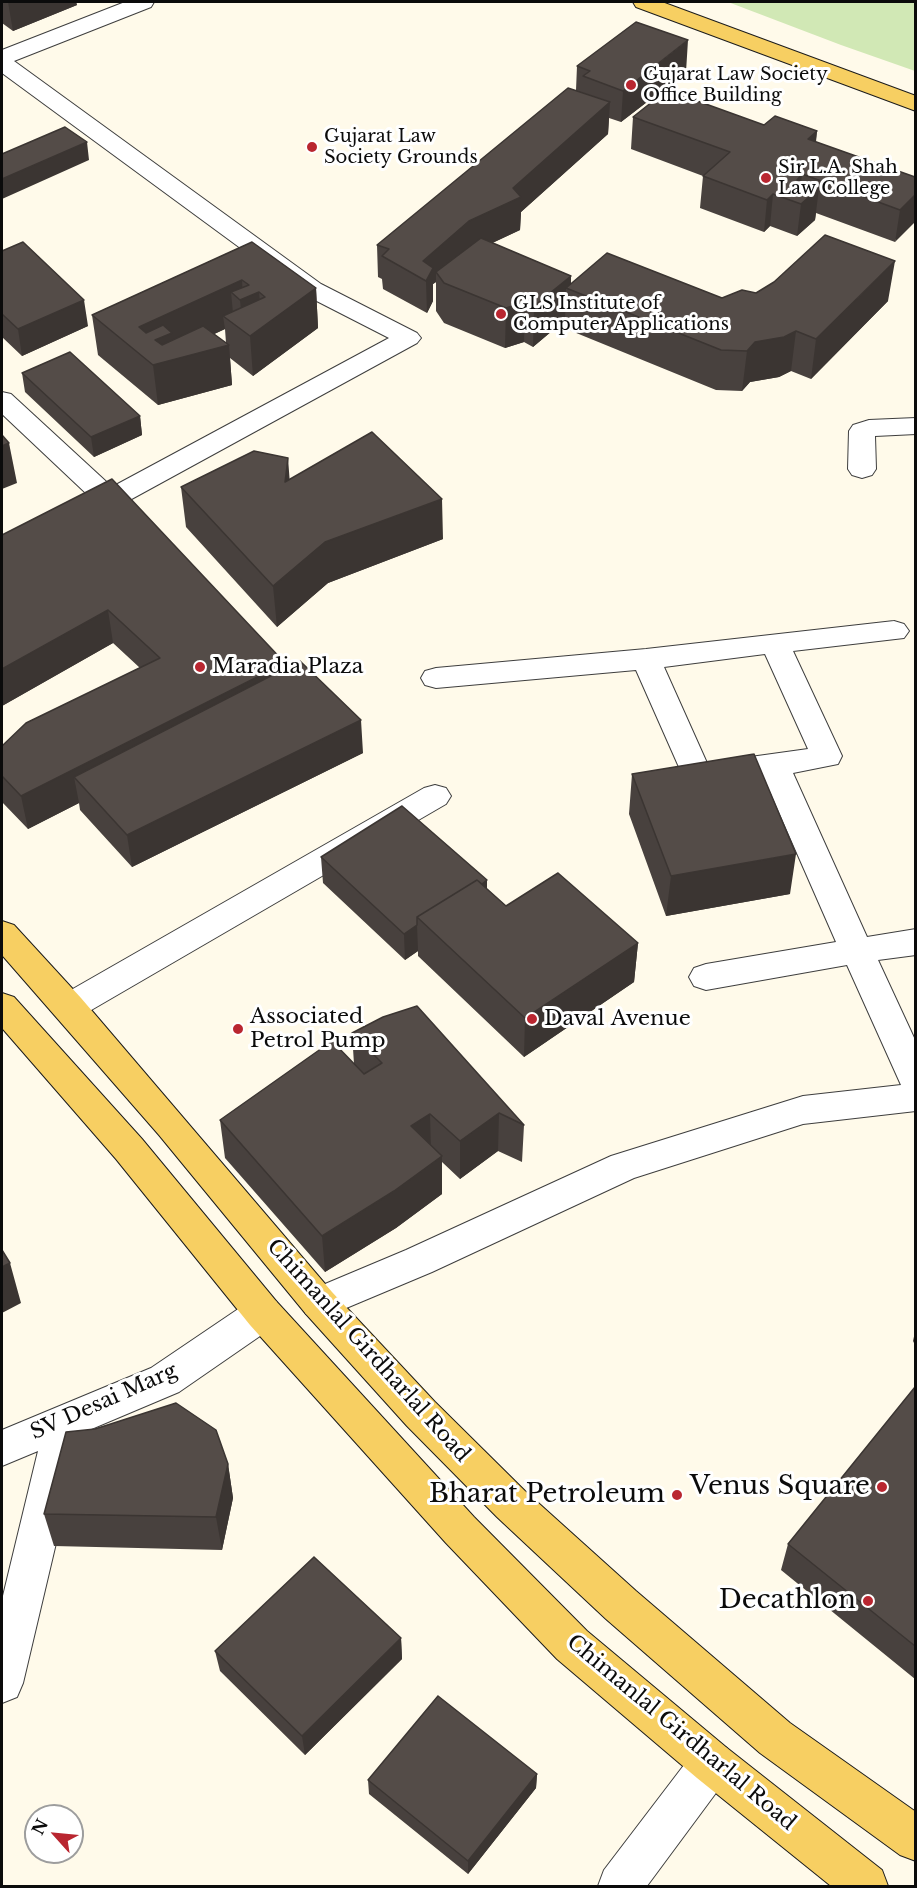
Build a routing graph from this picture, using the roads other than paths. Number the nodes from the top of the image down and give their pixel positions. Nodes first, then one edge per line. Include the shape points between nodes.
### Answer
1 (143, 2) edge
2 (644, 2) edge
3 (689, 2) edge
4 (2, 60) edge
5 (915, 84) edge
6 (915, 104) edge
7 (2, 400) edge
8 (915, 426) edge
9 (862, 469) dead end
10 (109, 500) junction
11 (60, 526) edge
12 (894, 631) dead end
13 (776, 643) junction
14 (646, 659) junction
15 (436, 678) dead end
16 (774, 766) junction
17 (435, 796) dead end
18 (2, 934) edge
19 (915, 942) edge
20 (857, 951) junction
21 (706, 977) dead end
22 (2, 1006) edge
23 (69, 1007) junction
24 (915, 1081) edge
25 (915, 1097) edge
26 (319, 1303) junction
27 (263, 1313) junction
28 (65, 1421) junction
29 (2, 1448) edge
30 (2, 1683) edge
31 (712, 1763) junction
32 (915, 1839) edge
33 (620, 1887) edge
34 (866, 1887) edge

1 - 4 street
2 - 6 main road
3 - 5 main road
4 - 10 street via 312,289 408,339
7 - 10 street
8 - 9 street via 862,431
10 - 11 street
12 - 13 street
13 - 14 street
13 - 16 street via 827,756
14 - 15 street
14 - 16 street via 697,775
16 - 20 street
17 - 23 street
18 - 23 main road, Chimanlal Girdharlal Road
19 - 20 street
20 - 21 street
20 - 24 street
22 - 27 main road, Chimanlal Girdharlal Road via 129,1149
23 - 26 main road, Chimanlal Girdharlal Road
25 - 26 street via 803,1110 624,1166 420,1261
26 - 32 main road, Chimanlal Girdharlal Road via 429,1422 621,1605 775,1738
27 - 28 street, SV Desai Marg via 165,1380
27 - 31 main road, Chimanlal Girdharlal Road via 460,1530 572,1645
28 - 29 street, SV Desai Marg
28 - 30 street
31 - 33 street
31 - 34 main road, Chimanlal Girdharlal Road

